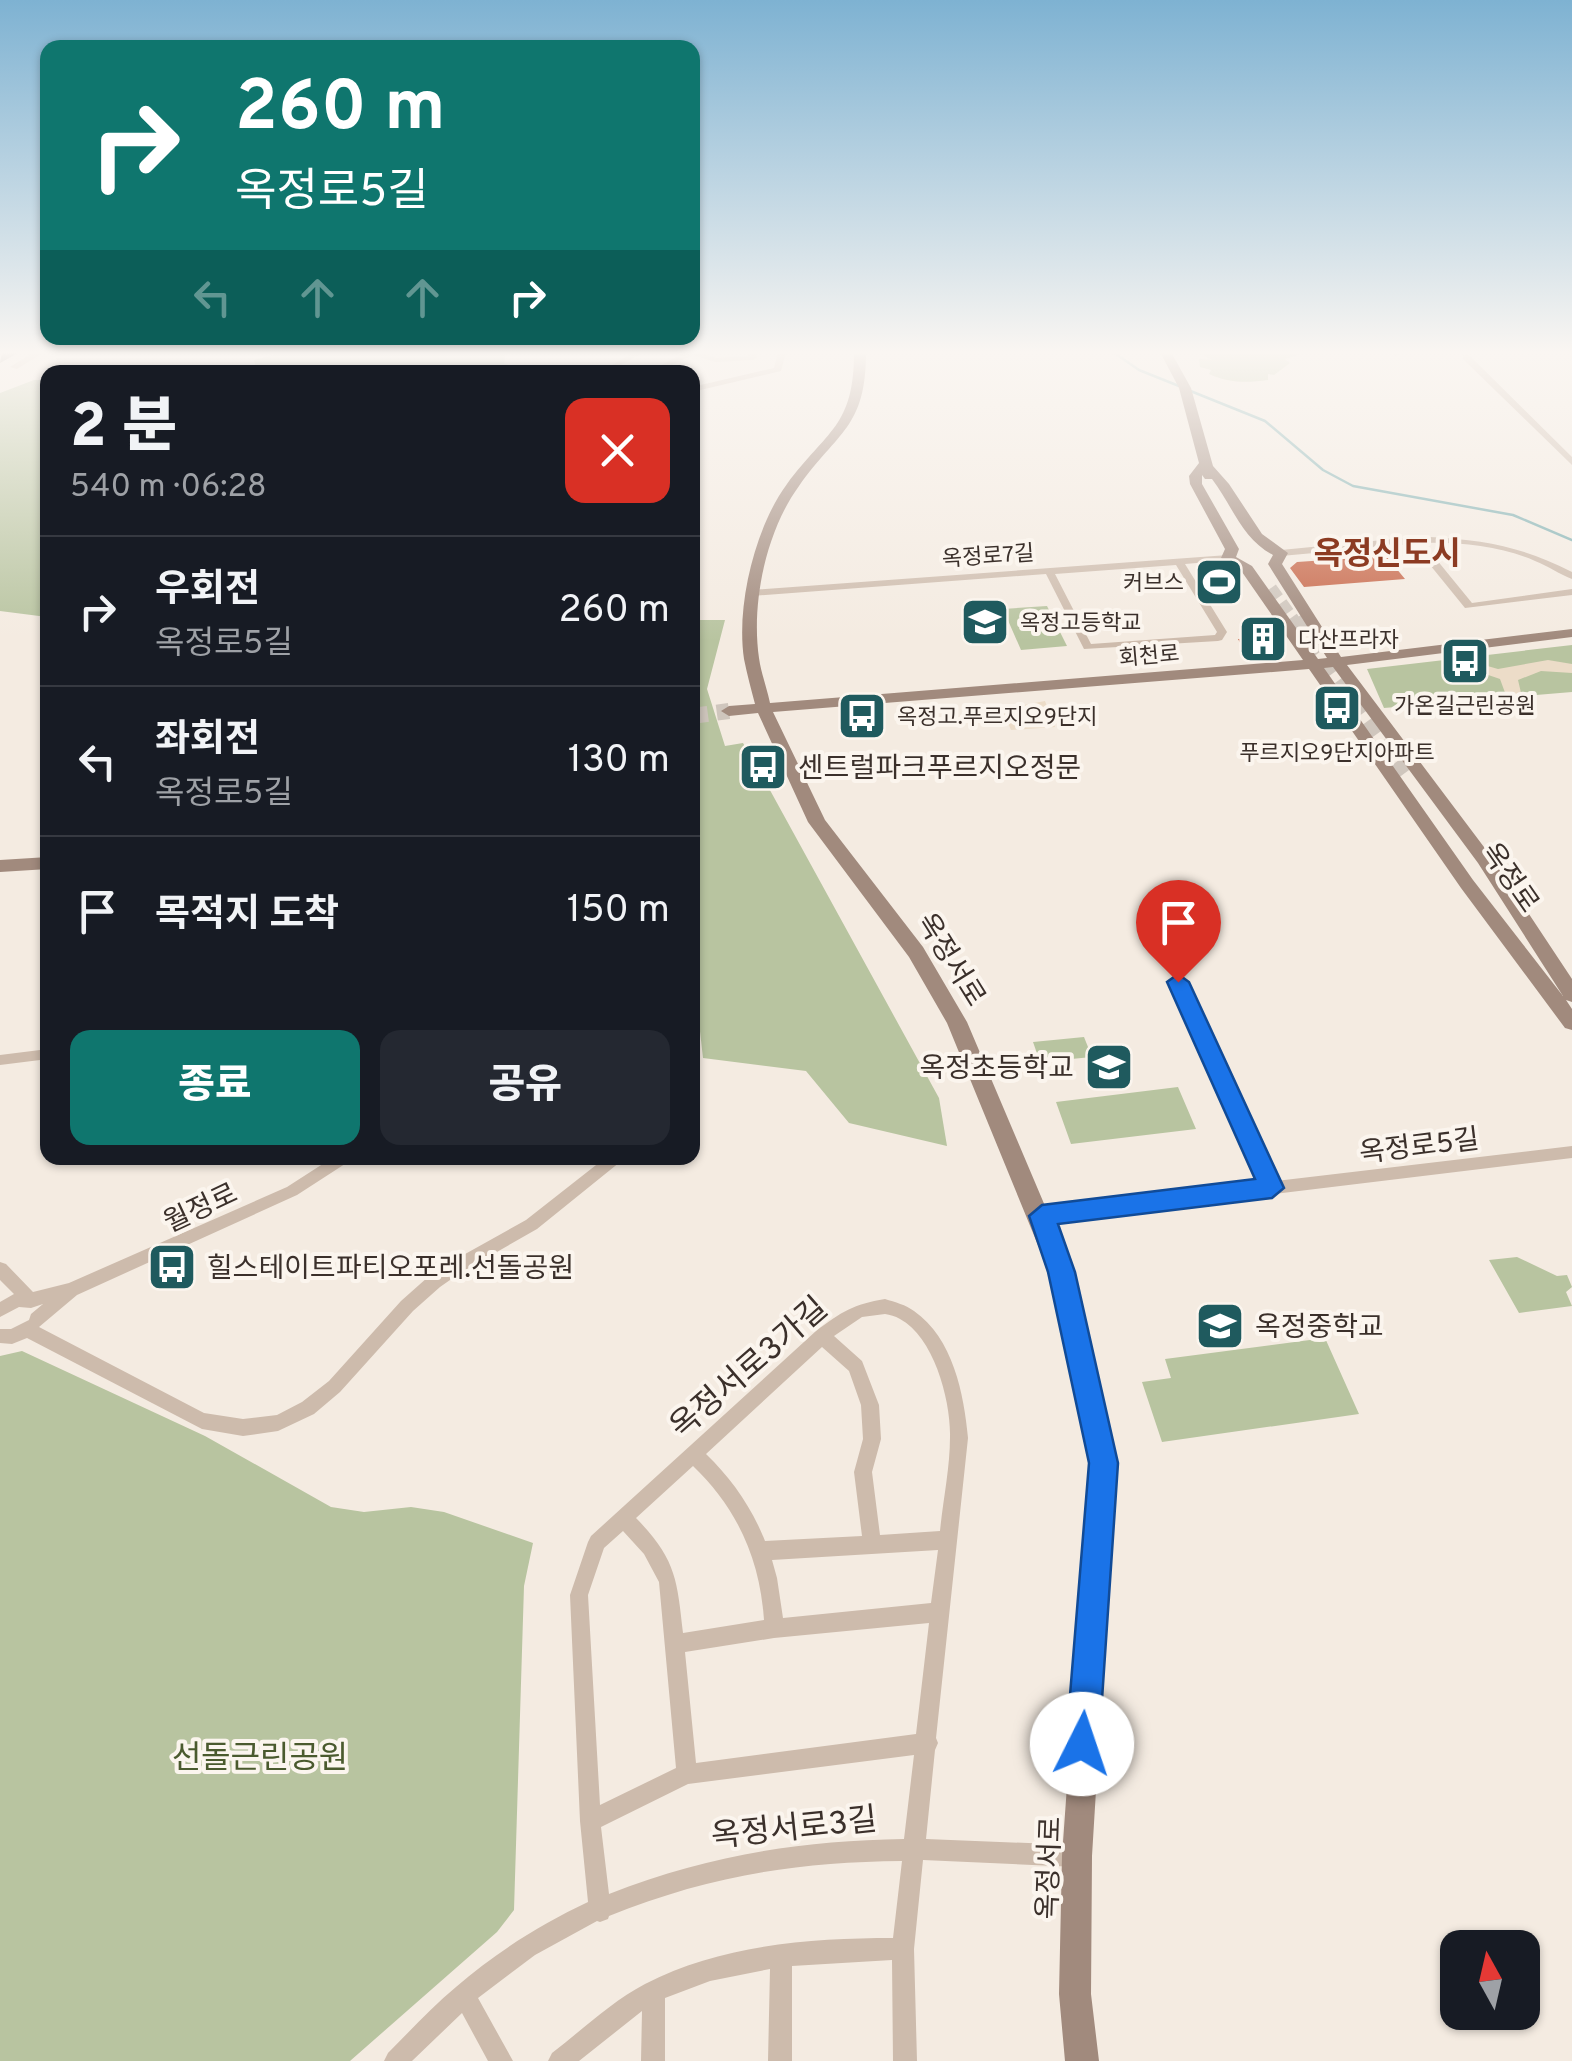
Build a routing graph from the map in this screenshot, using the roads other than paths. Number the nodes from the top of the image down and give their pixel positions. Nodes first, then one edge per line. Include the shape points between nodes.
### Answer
1 (825, 448) edge
2 (1200, 448) edge
3 (1204, 465) junction
4 (1417, 542) junction
5 (1230, 553) junction
6 (1278, 559) junction
7 (1178, 561) junction
8 (1048, 571) junction
9 (1572, 576) edge
10 (1572, 592) edge
11 (752, 593) junction
12 (1270, 595) junction
13 (1298, 600) junction
14 (1572, 633) edge
15 (1337, 662) junction
16 (1314, 664) junction
17 (764, 708) junction
18 (729, 711) tunnel mouth
19 (1399, 746) junction
20 (1374, 750) junction
21 (1405, 773) tunnel mouth
22 (40, 864) edge
23 (0, 866) edge
24 (1178, 982) dead end
25 (1572, 995) edge
26 (1572, 1012) edge
27 (1572, 1022) edge
28 (40, 1055) edge
29 (0, 1060) edge
30 (1572, 1152) edge
31 (332, 1165) edge
32 (606, 1165) edge
33 (1272, 1188) junction
34 (1042, 1216) junction
35 (0, 1269) edge
36 (72, 1290) junction
37 (30, 1300) junction
38 (1, 1305) edge
39 (32, 1324) junction
40 (822, 1336) junction
41 (2, 1338) edge
42 (694, 1455) junction
43 (623, 1518) junction
44 (946, 1540) junction
45 (872, 1544) junction
46 (760, 1551) junction
47 (940, 1612) junction
48 (774, 1628) junction
49 (675, 1644) junction
50 (928, 1743) junction
51 (687, 1774) junction
52 (590, 1821) junction
53 (916, 1848) junction
54 (1078, 1856) junction
55 (600, 1911) junction
56 (903, 1949) junction
57 (781, 1957) junction
58 (654, 1992) junction
59 (464, 1994) junction
60 (396, 2061) edge
61 (502, 2061) edge
62 (560, 2061) edge
63 (653, 2061) edge
64 (780, 2061) edge
65 (905, 2061) edge
66 (1082, 2061) edge

1 - 11 main road, 옥정서로 via 781,503
2 - 3 main road
3 - 5 main road via 1196,484
3 - 6 main road via 1217,473 1262,546
3 - 12 main road
4 - 6 street
4 - 9 street via 1500,544
4 - 10 street via 1470,606
5 - 7 street, 옥정로7길
5 - 12 main road
6 - 13 main road
7 - 8 street, 옥정로7길
7 - 8 street via 1221,636 1088,648
8 - 11 street, 옥정로7길
11 - 17 main road, 옥정서로 via 750,639
12 - 13 main road via 1288,610
12 - 16 main road
13 - 15 main road
14 - 15 main road, 회천로
15 - 16 main road, 회천로
15 - 19 main road
16 - 17 main road, 회천로
16 - 20 main road
17 - 18 main road, 회천로
17 - 34 main road, 옥정서로 via 817,822 916,952 957,1022
19 - 20 main road via 1380,742
19 - 25 main road via 1484,859
20 - 27 main road
21 - 26 main road, 옥정로
22 - 23 main road
24 - 33 street
28 - 29 street
30 - 33 street, 옥정로5길
31 - 36 street, 월정로 via 292,1192
32 - 39 street via 539,1220 428,1286 332,1392 284,1419 225,1428 202,1421
33 - 34 street, 옥정로5길
34 - 54 main road, 옥정서로 via 1062,1272 1103,1463
35 - 37 street
36 - 37 street
36 - 39 street
37 - 38 street
37 - 39 street via 38,1307
39 - 41 street
40 - 42 street, 옥정서로3가길
40 - 44 street, 옥정서로3가길 via 878,1307 898,1311 927,1332 959,1420
40 - 45 street via 856,1366 870,1405 872,1439 863,1472
42 - 43 street, 옥정서로3가길
42 - 46 street via 725,1482
43 - 49 street via 652,1548 668,1581
43 - 52 street, 옥정서로3가길 via 596,1542 579,1595
44 - 45 street
44 - 47 street, 옥정서로3가길
45 - 46 street
46 - 48 street
47 - 48 street
47 - 50 street, 옥정서로3가길
48 - 49 street
49 - 51 street
50 - 51 street
50 - 53 street, 옥정서로3가길
51 - 52 street
52 - 55 street, 옥정서로3가길
53 - 54 street, 옥정서로3길
53 - 55 street, 옥정서로3길 via 730,1862 644,1889
53 - 56 street, 옥정서로3가길
54 - 66 main road, 옥정서로 via 1074,1994
55 - 59 street, 옥정서로3길 via 528,1946
56 - 57 street
56 - 65 street, 옥정서로3가길
57 - 58 street
57 - 64 street
58 - 62 street
58 - 63 street
59 - 60 street, 옥정서로3길
59 - 61 street

